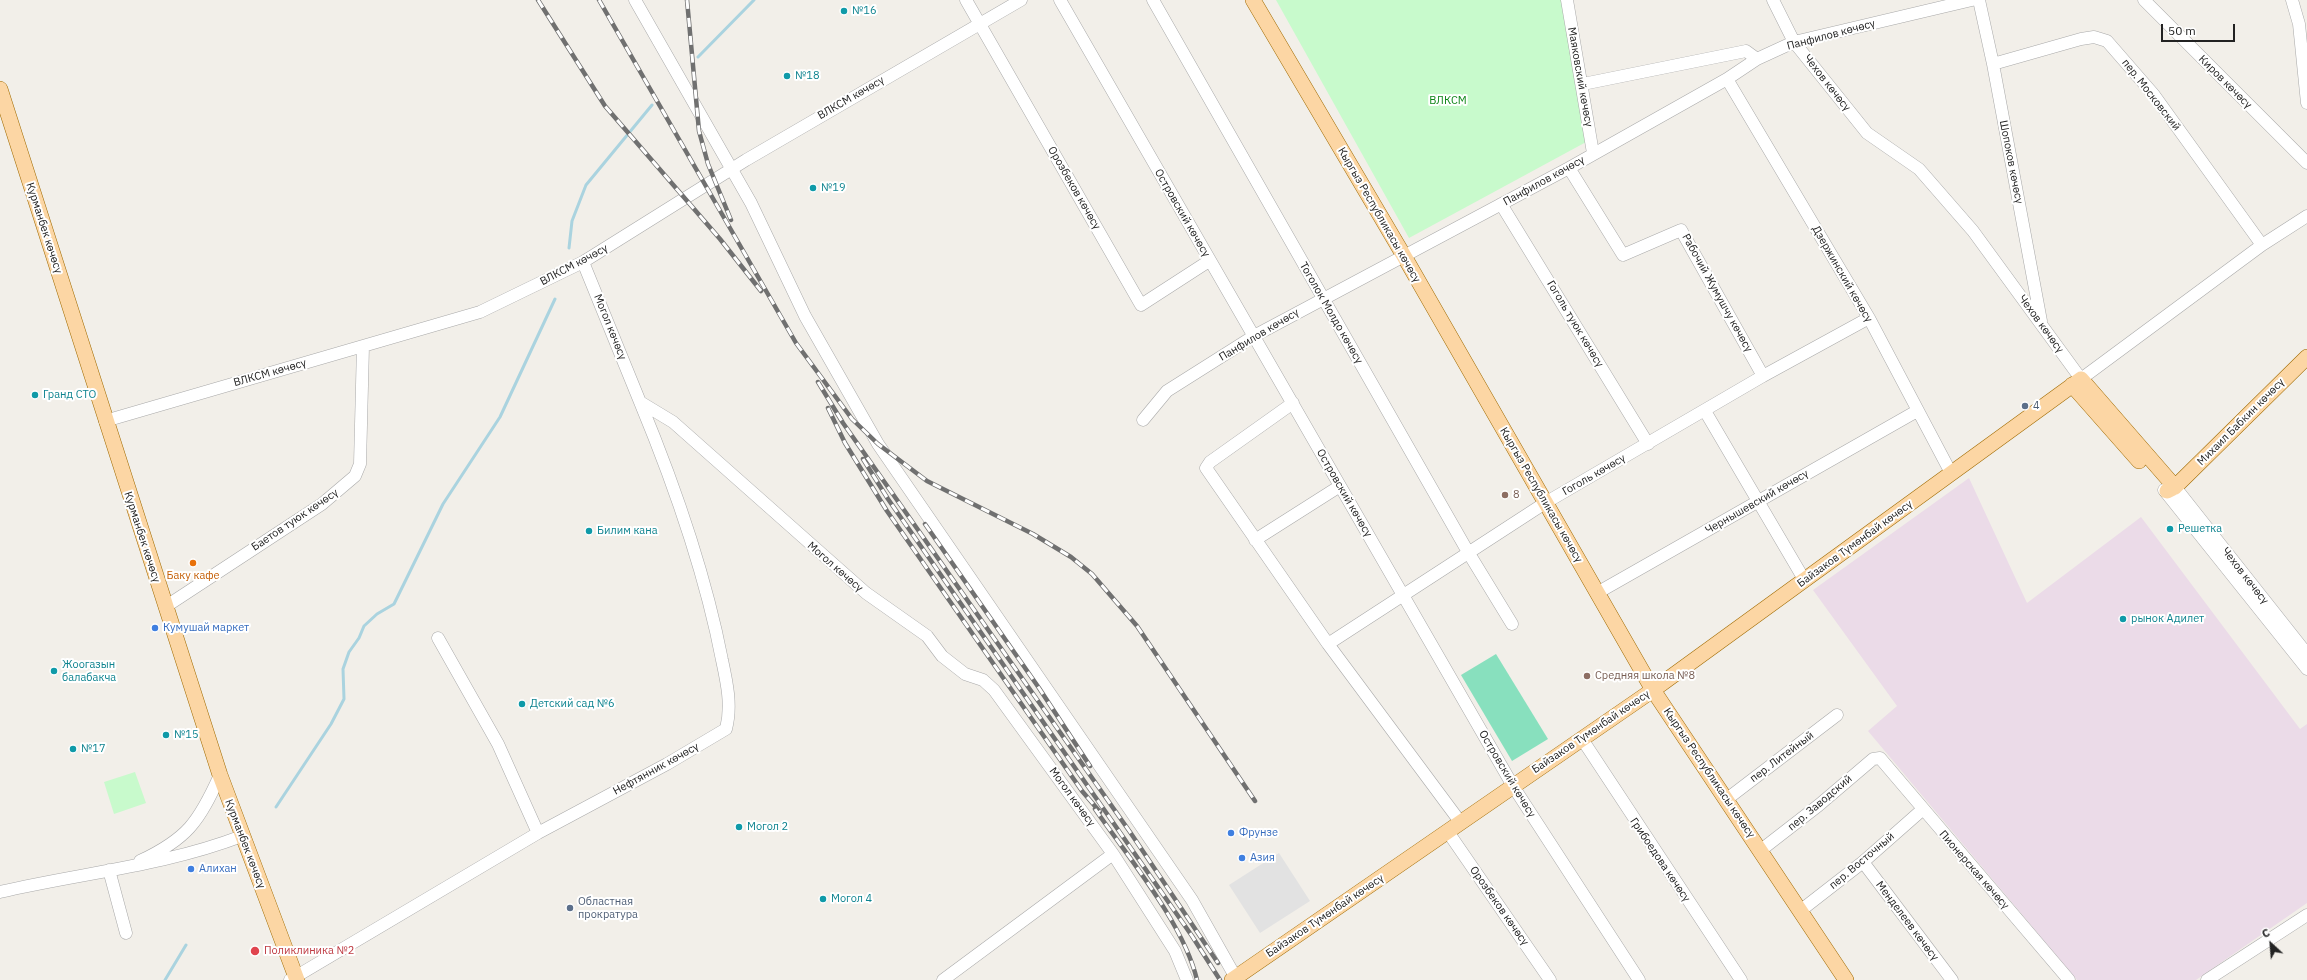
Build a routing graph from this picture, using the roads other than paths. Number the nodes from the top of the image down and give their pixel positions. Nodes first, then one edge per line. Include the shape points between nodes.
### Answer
1 (635, 0) edge
2 (966, 0) edge
3 (1020, 0) edge
4 (1060, 0) edge
5 (1153, 0) edge
6 (1253, 0) edge
7 (1567, 0) edge
8 (1773, 0) edge
9 (1972, 0) edge
10 (1979, 0) edge
11 (2144, 0) edge
12 (2292, 0) edge
13 (979, 23) junction
14 (1794, 42) junction
15 (1757, 59) junction
16 (1993, 64) junction
17 (1727, 79) junction
18 (1582, 84) junction
19 (0, 89) edge
20 (2307, 103) edge
21 (1593, 153) junction
22 (2307, 163) edge
23 (732, 168) junction
24 (1569, 168) junction
25 (1501, 204) junction
26 (2307, 216) edge
27 (2262, 245) junction
28 (1404, 256) junction
29 (1210, 261) junction
30 (583, 262) junction
31 (1323, 298) junction
32 (1869, 318) junction
33 (2042, 324) junction
34 (1254, 336) junction
35 (363, 346) junction
36 (2307, 357) edge
37 (1763, 376) junction
38 (2077, 382) junction
39 (640, 402) junction
40 (1293, 403) junction
41 (1706, 411) junction
42 (1916, 411) junction
43 (1143, 420) dead end
44 (105, 421) junction
45 (1648, 444) junction
46 (1951, 473) junction
47 (1340, 486) junction
48 (2170, 489) junction
49 (1758, 502) junction
50 (1545, 503) junction
51 (1255, 540) junction
52 (1468, 552) junction
53 (1805, 581) junction
54 (1597, 592) junction
55 (1402, 595) junction
56 (165, 607) junction
57 (1512, 624) dead end
58 (438, 638) dead end
59 (1328, 644) junction
60 (2307, 654) edge
61 (2307, 669) edge
62 (1653, 690) junction
63 (1837, 715) dead end
64 (1582, 738) junction
65 (1880, 758) joint
66 (220, 775) junction
67 (1513, 786) junction
68 (1726, 799) junction
69 (1922, 810) junction
70 (1461, 823) junction
71 (1448, 832) junction
72 (538, 833) junction
73 (242, 836) junction
74 (1761, 850) junction
75 (1114, 854) junction
76 (1863, 862) junction
77 (130, 866) junction
78 (109, 870) junction
79 (0, 892) edge
80 (1800, 911) junction
81 (2307, 915) edge
82 (126, 933) dead end
83 (294, 979) edge
84 (1234, 979) edge
85 (943, 980) edge
86 (1188, 980) edge
87 (1550, 980) edge
88 (1639, 980) edge
89 (1741, 980) edge
90 (1846, 980) edge
91 (1952, 980) edge
92 (2069, 980) edge
93 (2207, 980) edge

1 - 23 street
2 - 13 street, Орозбеков көчөсү
3 - 13 street, ВЛКСМ көчөсү
4 - 29 street, Островский көчөсү
5 - 31 street, Тоголок Молдо көчөсү
6 - 28 main road, Кыргыз Республикасы көчөсү
7 - 18 street, Маяковский көчөсү
8 - 14 street, Чехов көчөсү
9 - 14 street, Панфилов көчөсү
10 - 16 street, Шопоков көчөсү
11 - 22 street, Киров көчөсү
12 - 20 street via 2299,24
13 - 23 street, ВЛКСМ көчөсү
13 - 29 street, Орозбеков көчөсү via 1141,305
14 - 15 street, Панфилов көчөсү
14 - 33 street, Чехов көчөсү via 1866,133 1919,169 1973,231
15 - 17 street, Панфилов көчөсү
15 - 18 street via 1746,51
16 - 27 street, пер. Московский via 2081,39 2094,37 2107,41 2154,95
16 - 33 street, Шопоков көчөсү
17 - 21 street, Панфилов көчөсү
17 - 32 street, Дзержинский көчөсү
18 - 21 street, Маяковский көчөсү
19 - 44 main road, Курманбек көчөсү
21 - 24 street, Панфилов көчөсү
23 - 30 street, ВЛКСМ көчөсү
23 - 84 street via 806,316 878,444 1192,900
24 - 25 street, Панфилов көчөсү
24 - 37 street, Рабочий Жумушчу көчөсү via 1623,255 1681,230
25 - 28 street, Панфилов көчөсү
25 - 45 street, Гоголь туюк көчөсү
26 - 27 street
27 - 38 street
28 - 31 street, Панфилов көчөсү
28 - 50 main road, Кыргыз Республикасы көчөсү
29 - 34 street, Островский көчөсү
30 - 35 street, ВЛКСМ көчөсү via 480,312
30 - 39 street, Могол көчөсү
31 - 34 street, Панфилов көчөсү
31 - 52 street, Тоголок Молдо көчөсү
32 - 37 street, Гоголь көчөсү
32 - 42 street, Дзержинский көчөсү
33 - 38 street, Чехов көчөсү
34 - 40 street, Островский көчөсү
34 - 43 street, Панфилов көчөсү via 1167,391
35 - 44 street, ВЛКСМ көчөсү
35 - 56 street, Баетов туюк көчөсү via 360,464 355,476 322,504
36 - 48 main road, Михаил Бабкин көчөсү
37 - 41 street, Гоголь көчөсү
38 - 46 main road, Байзаков Түмөнбай көчөсү
38 - 48 main road, Чехов көчөсү
39 - 72 street, Нефтянник көчөсү via 686,528 718,638 727,686 729,717 726,729
39 - 75 street, Могол көчөсү via 674,422 769,506 796,534 866,593 927,636 942,656 964,674 983,680 994,690
40 - 47 street, Островский көчөсү
40 - 51 street via 1210,462 1206,468
41 - 45 street, Гоголь көчөсү
41 - 49 street
42 - 46 street, Дзержинский көчөсү
42 - 49 street, Чернышевский көчөсү
44 - 56 main road, Курманбек көчөсү
45 - 50 street, Гоголь көчөсү
46 - 53 main road, Байзаков Түмөнбай көчөсү
47 - 51 street
47 - 55 street, Островский көчөсү
48 - 60 street, Чехов көчөсү
48 - 61 street, Чехов көчөсү
49 - 53 street
49 - 54 street, Чернышевский көчөсү
50 - 52 street, Гоголь көчөсү
50 - 54 main road, Кыргыз Республикасы көчөсү
51 - 59 street
52 - 55 street, Гоголь көчөсү
52 - 57 street, Тоголок Молдо көчөсү
53 - 62 main road, Байзаков Түмөнбай көчөсү
54 - 62 main road, Кыргыз Республикасы көчөсү
55 - 59 street, Гоголь көчөсү
55 - 67 street, Островский көчөсү
56 - 66 main road, Курманбек көчөсү
58 - 72 street via 498,744
59 - 70 street
62 - 64 main road, Байзаков Түмөнбай көчөсү
62 - 68 main road, Кыргыз Республикасы көчөсү
63 - 68 street, пер. Литейный
64 - 67 main road, Байзаков Түмөнбай көчөсү
64 - 89 street, Грибоедова көчөсү
65 - 69 street, Пионерская көчөсү
65 - 74 street, пер. Заводский via 1873,759
66 - 73 main road, Курманбек көчөсү
66 - 77 street via 200,817 187,833 173,844
67 - 70 main road, Байзаков Түмөнбай көчөсү
67 - 88 street, Островский көчөсү
68 - 74 main road, Кыргыз Республикасы көчөсү
69 - 76 street, пер. Восточный
69 - 92 street, Пионерская көчөсү
70 - 71 main road, Байзаков Түмөнбай көчөсү
71 - 84 main road, Байзаков Түмөнбай көчөсү
71 - 87 street, Орозбеков көчөсү
72 - 83 street, Нефтянник көчөсү
73 - 77 street via 159,862
73 - 83 main road, Курманбек көчөсү
74 - 80 main road, Кыргыз Республикасы көчөсү
75 - 85 street
75 - 86 street, Могол көчөсү via 1175,951
76 - 80 street, пер. Восточный
76 - 91 street, Менделеев көчөсү
77 - 78 street
78 - 79 street
78 - 82 street
80 - 90 main road, Кыргыз Республикасы көчөсү
81 - 93 street

